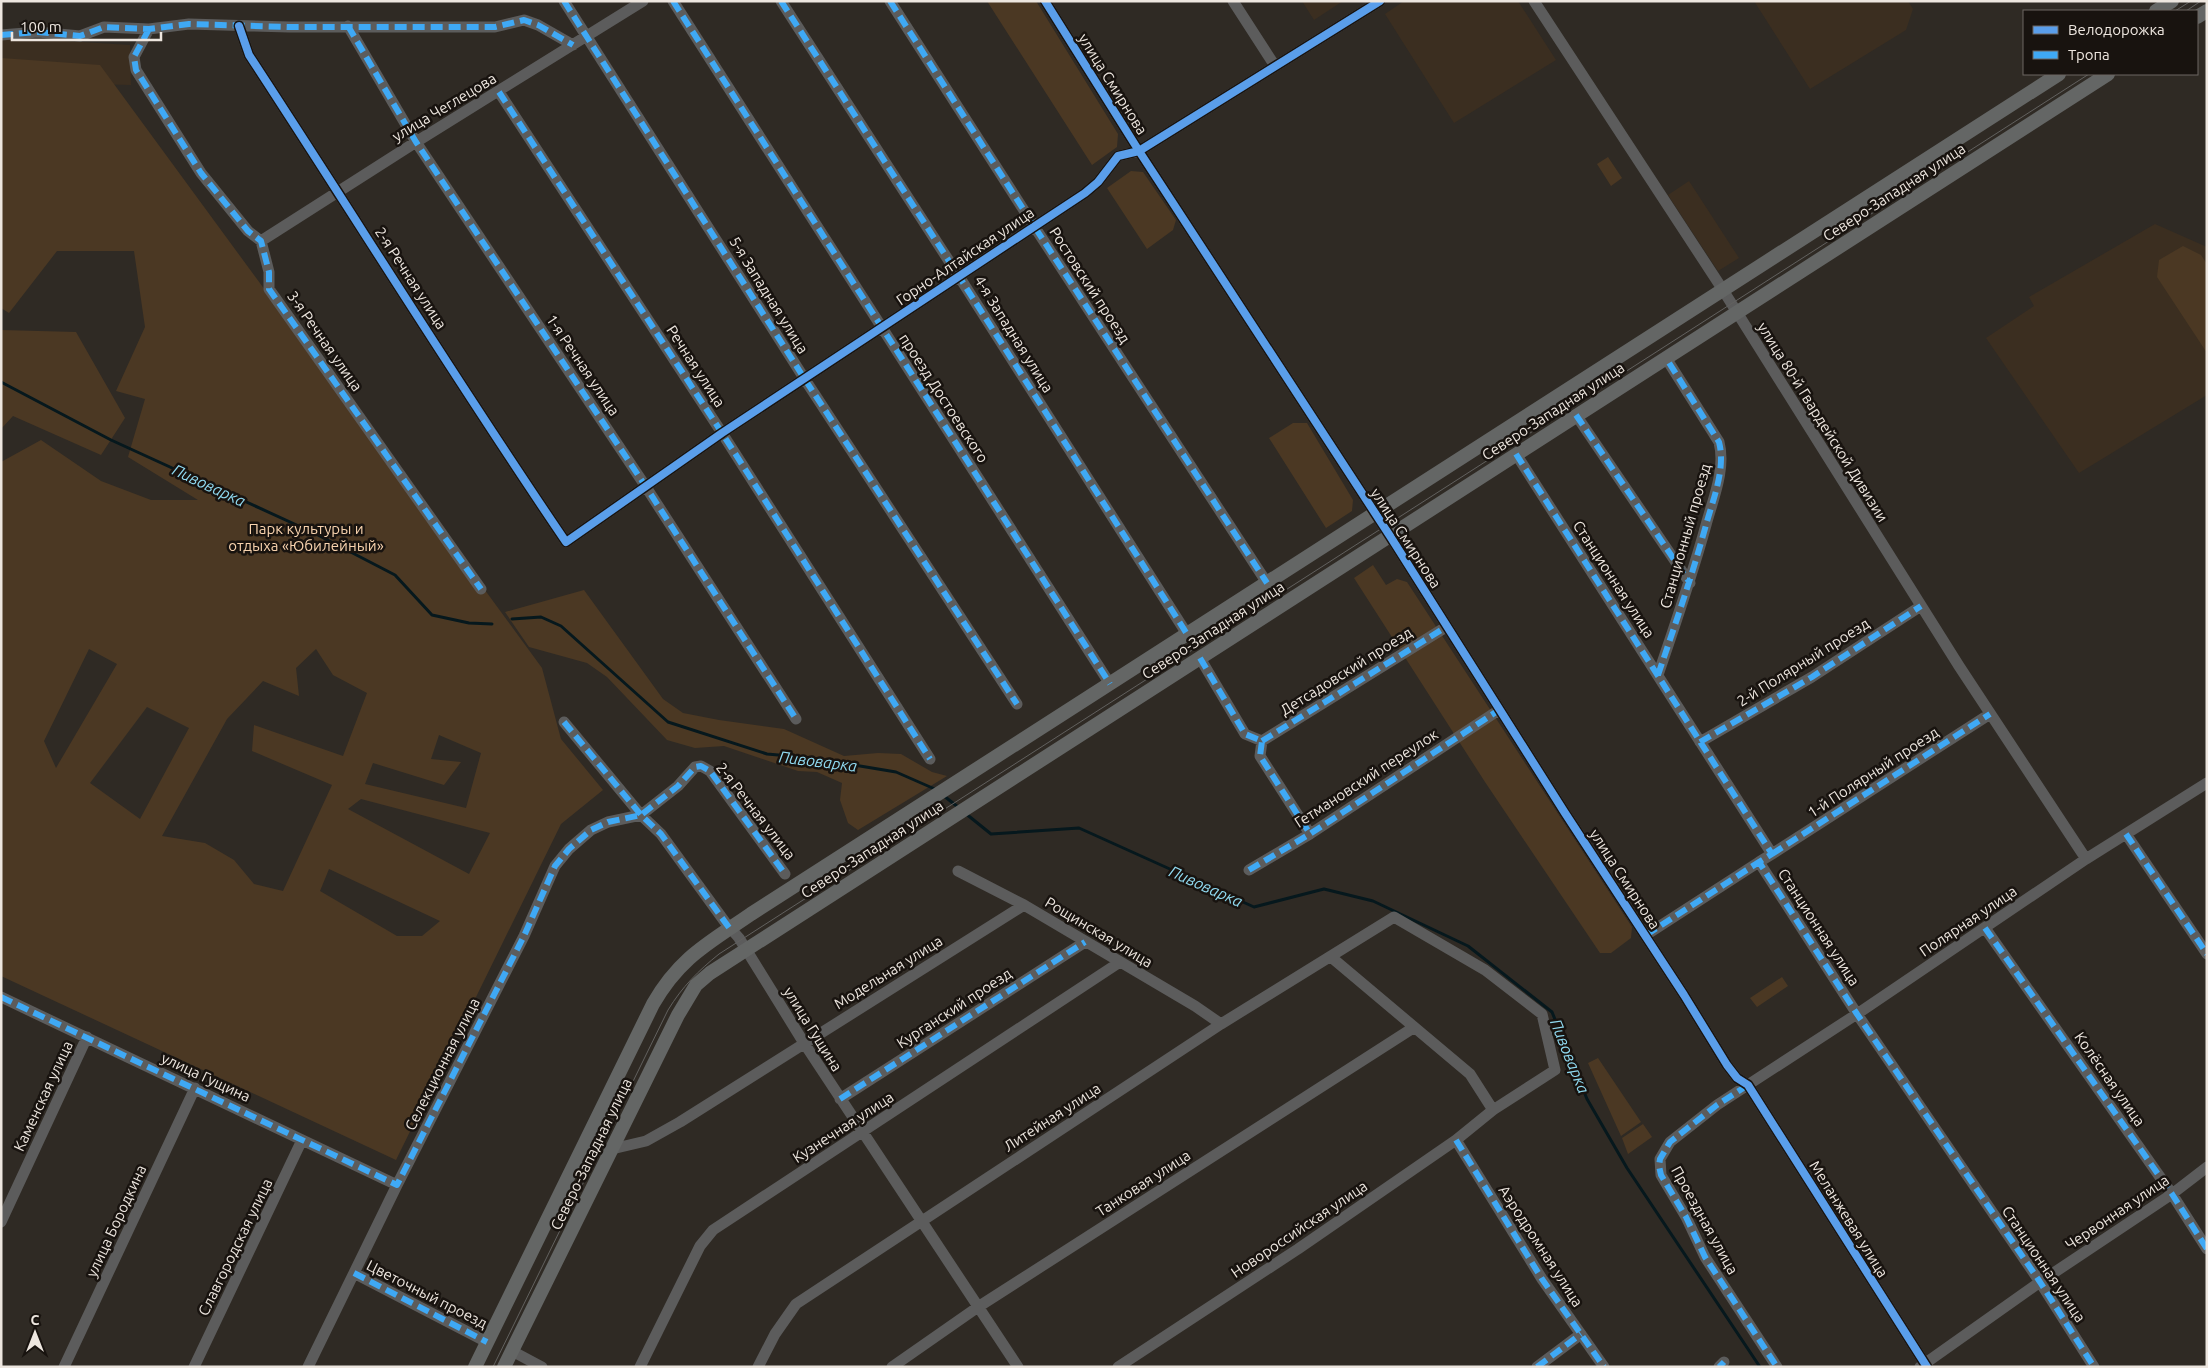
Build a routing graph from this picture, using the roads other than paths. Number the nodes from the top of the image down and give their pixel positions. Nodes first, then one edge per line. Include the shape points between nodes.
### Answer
1 (564, 1) edge
2 (643, 1) edge
3 (672, 1) edge
4 (781, 1) edge
5 (890, 1) edge
6 (1045, 1) edge
7 (1233, 1) edge
8 (1380, 1) edge
9 (1534, 1) edge
10 (2172, 1) edge
11 (2158, 10) edge
12 (239, 26) junction
13 (348, 26) junction
14 (149, 29) junction
15 (1, 34) edge
16 (587, 36) junction
17 (574, 45) junction
18 (1275, 66) junction
19 (2057, 75) edge
20 (2106, 75) edge
21 (499, 92) junction
22 (416, 142) junction
23 (1139, 151) junction
24 (339, 192) junction
25 (1034, 226) junction
26 (261, 241) junction
27 (960, 278) junction
28 (1723, 290) junction
29 (1737, 312) junction
30 (882, 329) junction
31 (1666, 358) junction
32 (804, 378) junction
33 (1576, 415) junction
34 (722, 433) junction
35 (1516, 454) junction
36 (646, 487) junction
37 (1374, 514) junction
38 (1390, 536) junction
39 (566, 542) joint
40 (1267, 583) junction
41 (1690, 583) junction
42 (481, 589) dead end
43 (1921, 606) junction
44 (1446, 627) junction
45 (1187, 634) junction
46 (1200, 658) junction
47 (1658, 675) junction
48 (1110, 684) junction
49 (1017, 704) dead end
50 (1498, 710) junction
51 (1990, 714) junction
52 (796, 719) dead end
53 (564, 722) dead end
54 (1262, 741) junction
55 (1700, 742) junction
56 (930, 759) dead end
57 (2207, 783) edge
58 (641, 815) junction
59 (1310, 834) junction
60 (2126, 834) junction
61 (1772, 854) junction
62 (2086, 859) junction
63 (1759, 862) junction
64 (1249, 870) dead end
65 (958, 871) dead end
66 (785, 874) dead end
67 (1024, 905) junction
68 (1985, 928) junction
69 (730, 929) junction
70 (1646, 935) junction
71 (1085, 942) junction
72 (746, 949) junction
73 (2207, 954) edge
74 (1330, 957) junction
75 (1120, 962) junction
76 (1, 997) edge
77 (1857, 1014) junction
78 (1221, 1024) junction
79 (1413, 1028) junction
80 (87, 1038) junction
81 (804, 1043) junction
82 (1748, 1085) junction
83 (195, 1088) junction
84 (840, 1099) junction
85 (1493, 1110) junction
86 (862, 1132) junction
87 (302, 1140) junction
88 (1456, 1140) junction
89 (612, 1149) junction
90 (2207, 1167) edge
91 (397, 1185) junction
92 (2172, 1194) junction
93 (920, 1221) junction
94 (1, 1222) edge
95 (2207, 1249) edge
96 (354, 1273) junction
97 (2040, 1282) junction
98 (978, 1307) junction
99 (1581, 1334) junction
100 (487, 1342) junction
101 (512, 1351) junction
102 (1924, 1366) edge
103 (64, 1367) edge
104 (194, 1367) edge
105 (308, 1367) edge
106 (475, 1367) edge
107 (504, 1367) edge
108 (542, 1367) edge
109 (640, 1367) edge
110 (758, 1367) edge
111 (892, 1367) edge
112 (1018, 1367) edge
113 (1118, 1367) edge
114 (1537, 1367) edge
115 (1604, 1367) edge
116 (1777, 1367) edge
117 (2094, 1367) edge

1 - 16 street, 5-я Западная улица
2 - 16 street, улица Чеглецова
3 - 30 street, проезд Достоевского
4 - 27 street, 4-я Западная улица
5 - 25 street, Ростовский проезд
6 - 23 street, улица Смирнова
7 - 18 street
8 - 18 street, Горно-Алтайская улица
9 - 28 street, улица 80-й Гвардейской Дивизии
10 - 11 main road
12 - 13 street
12 - 14 street via 189,24
12 - 24 street, 2-я Речная улица via 249,55
13 - 17 street via 495,27 524,20
13 - 22 street, 1-я Речная улица
14 - 15 street via 104,27 80,36 38,32
14 - 26 street via 134,57 136,70 201,173 248,231
16 - 17 street, улица Чеглецова
16 - 32 street, 5-я Западная улица
17 - 21 street, улица Чеглецова
18 - 23 street, Горно-Алтайская улица
19 - 28 main road, Северо-Западная улица
20 - 29 main road, Северо-Западная улица
21 - 22 street, улица Чеглецова
21 - 34 street, Речная улица
22 - 24 street, улица Чеглецова
22 - 36 street, 1-я Речная улица
23 - 25 street, Горно-Алтайская улица via 1118,156 1085,193
23 - 37 street, улица Смирнова
24 - 26 street, улица Чеглецова
24 - 39 street, 2-я Речная улица
25 - 27 street, Горно-Алтайская улица
25 - 40 street, Ростовский проезд
26 - 42 street, 3-я Речная улица via 269,272 269,289
27 - 30 street, Горно-Алтайская улица
27 - 45 street, 4-я Западная улица
28 - 29 street, улица 80-й Гвардейской Дивизии
28 - 37 main road, Северо-Западная улица
29 - 31 main road, Северо-Западная улица
29 - 43 street, улица 80-й Гвардейской Дивизии
30 - 32 street, Горно-Алтайская улица
30 - 48 street, проезд Достоевского
31 - 33 main road, Северо-Западная улица
31 - 41 street, Станционный проезд via 1719,442 1722,454 1716,491
32 - 34 street, Горно-Алтайская улица
32 - 49 street, 5-я Западная улица
33 - 35 main road, Северо-Западная улица
33 - 41 street
34 - 36 street, Горно-Алтайская улица
34 - 56 street, Речная улица
35 - 38 main road, Северо-Западная улица
35 - 47 street, Станционная улица
36 - 39 street, Горно-Алтайская улица
36 - 52 street, 1-я Речная улица
37 - 38 street, улица Смирнова
37 - 40 main road, Северо-Западная улица
38 - 44 street, улица Смирнова
38 - 46 main road, Северо-Западная улица
40 - 45 main road, Северо-Западная улица
41 - 47 street, Станционный проезд
43 - 51 street, улица 80-й Гвардейской Дивизии
43 - 55 street, 2-й Полярный проезд via 1812,677
44 - 50 street, улица Смирнова
44 - 54 street, Детсадовский проезд
45 - 48 main road, Северо-Западная улица
46 - 54 street via 1245,734
46 - 72 main road, Северо-Западная улица
47 - 55 street, Станционная улица
48 - 69 main road, Северо-Западная улица
50 - 59 street, Гетмановский переулок
50 - 70 street, улица Смирнова
51 - 61 street, 1-й Полярный проезд
51 - 62 street, улица 80-й Гвардейской Дивизии
53 - 58 street, улица Гущина
54 - 59 street via 1260,756
55 - 61 street, Станционная улица
57 - 60 street, Полярная улица
58 - 66 street, 2-я Речная улица via 678,786 695,767 701,766 710,771
58 - 69 street, улица Гущина via 661,834
58 - 91 street, Селекционная улица via 608,822 591,830 555,866 524,936
59 - 64 street, Гетмановский переулок
60 - 62 street, Полярная улица
60 - 73 street
61 - 63 street, Станционная улица
62 - 68 street, Полярная улица
63 - 70 street
63 - 77 street, Станционная улица
65 - 67 street, Рощинская улица
67 - 71 street, Рощинская улица
67 - 81 street, Модельная улица
68 - 77 street, Полярная улица
68 - 92 street, Колёсная улица
69 - 72 street, улица Гущина
69 - 100 main road, Северо-Западная улица via 690,957 663,987
70 - 82 street, улица Смирнова via 1726,1065
71 - 75 street, Рощинская улица
71 - 84 street, Курганский проезд
72 - 81 street, улица Гущина
72 - 89 main road, Северо-Западная улица via 710,973 686,999
74 - 78 street, Литейная улица
74 - 79 street
74 - 85 street, Литейная улица via 1394,917 1484,970 1542,1014 1554,1070
75 - 78 street, Рощинская улица
75 - 86 street, Кузнечная улица
76 - 80 street, улица Гущина
77 - 82 street, Полярная улица
77 - 97 street, Станционная улица
78 - 93 street, Литейная улица
79 - 85 street via 1470,1074
79 - 98 street, Танковая улица
80 - 83 street, улица Гущина
80 - 94 street, Каменская улица
81 - 84 street, улица Гущина
81 - 89 street, Модельная улица via 646,1141
82 - 102 street, Меланжевая улица
82 - 116 street, Проездная улица via 1670,1142 1659,1166 1705,1257
83 - 87 street, улица Гущина
83 - 103 street, улица Бородкина
84 - 86 street, улица Гущина
85 - 88 street, Новороссийская улица
86 - 93 street, улица Гущина
86 - 109 street, Кузнечная улица via 713,1230 700,1246
87 - 91 street, улица Гущина
87 - 104 street, Славгородская улица
88 - 99 street, Аэродромная улица via 1542,1279
88 - 113 street, Новороссийская улица
89 - 101 main road, Северо-Западная улица
90 - 92 street, Червонная улица
91 - 96 street, Селекционная улица
92 - 95 street, Колёсная улица
92 - 97 street, Червонная улица
93 - 98 street, улица Гущина
93 - 110 street, Литейная улица via 796,1304
96 - 100 street, Цветочный проезд
96 - 105 street, Селекционная улица
97 - 102 street, Червонная улица
97 - 117 street, Станционная улица
98 - 111 street, Танковая улица
98 - 112 street, улица Гущина
99 - 114 street
99 - 115 street, Аэродромная улица
100 - 106 main road, Северо-Западная улица
101 - 107 main road, Северо-Западная улица
101 - 108 street

